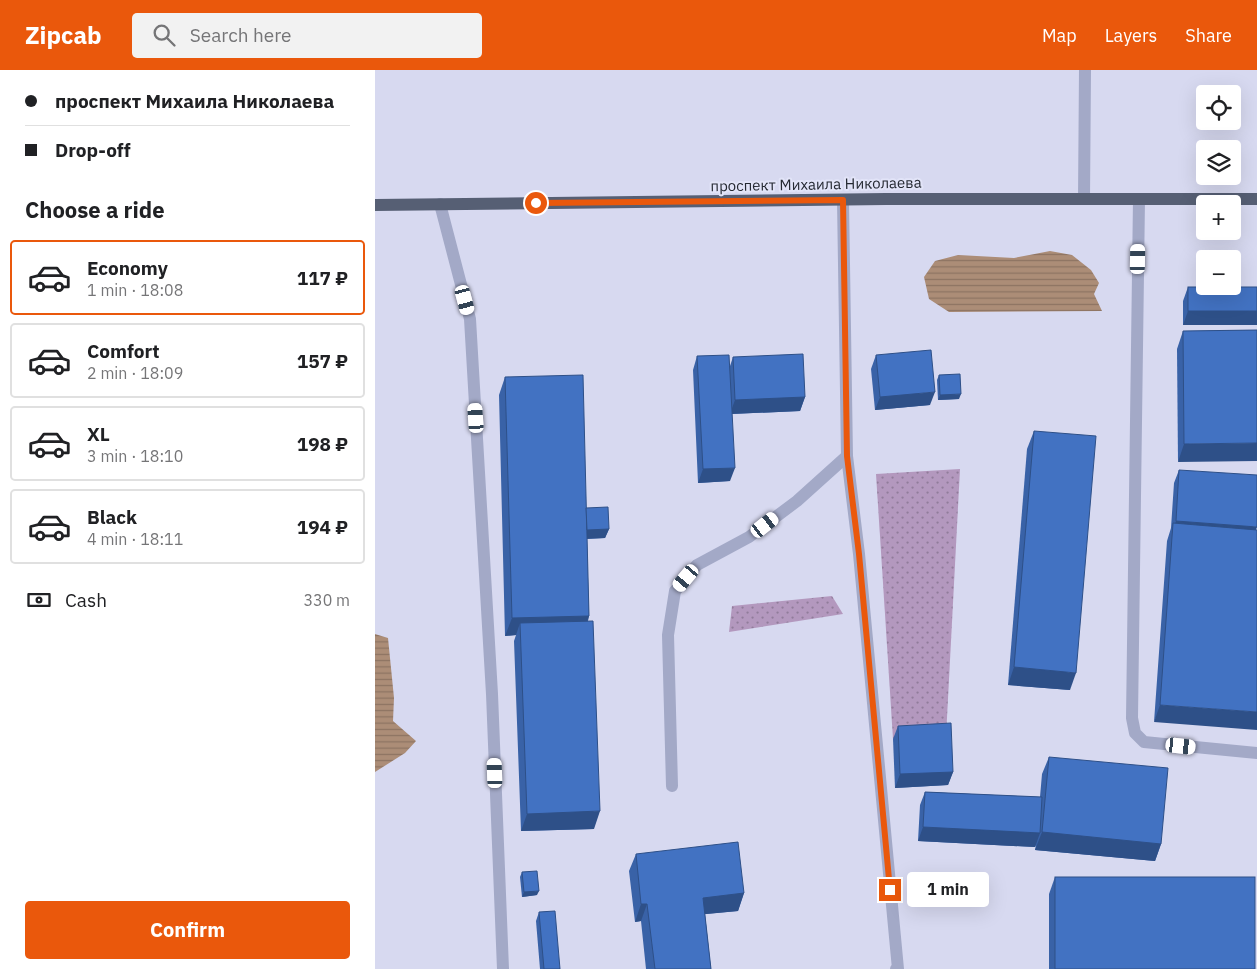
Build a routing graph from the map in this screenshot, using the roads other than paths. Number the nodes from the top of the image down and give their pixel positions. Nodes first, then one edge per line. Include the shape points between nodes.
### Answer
1 (1085, 70) edge
2 (1085, 199) junction
3 (1139, 199) junction
4 (1257, 199) edge
5 (843, 200) junction
6 (440, 204) junction
7 (375, 205) edge
8 (847, 456) junction
9 (1257, 753) edge
10 (672, 786) dead end
11 (503, 969) edge
12 (896, 969) edge

1 - 2 street
2 - 3 main road, проспект Михаила Николаева
2 - 5 main road, проспект Михаила Николаева
3 - 4 main road, проспект Михаила Николаева
3 - 9 street via 1135,733 1143,742
5 - 6 main road, проспект Михаила Николаева
5 - 8 street
6 - 7 main road, проспект Михаила Николаева
6 - 11 street via 470,319
8 - 10 street via 749,538 697,565 675,591 668,634
8 - 12 street via 859,554

